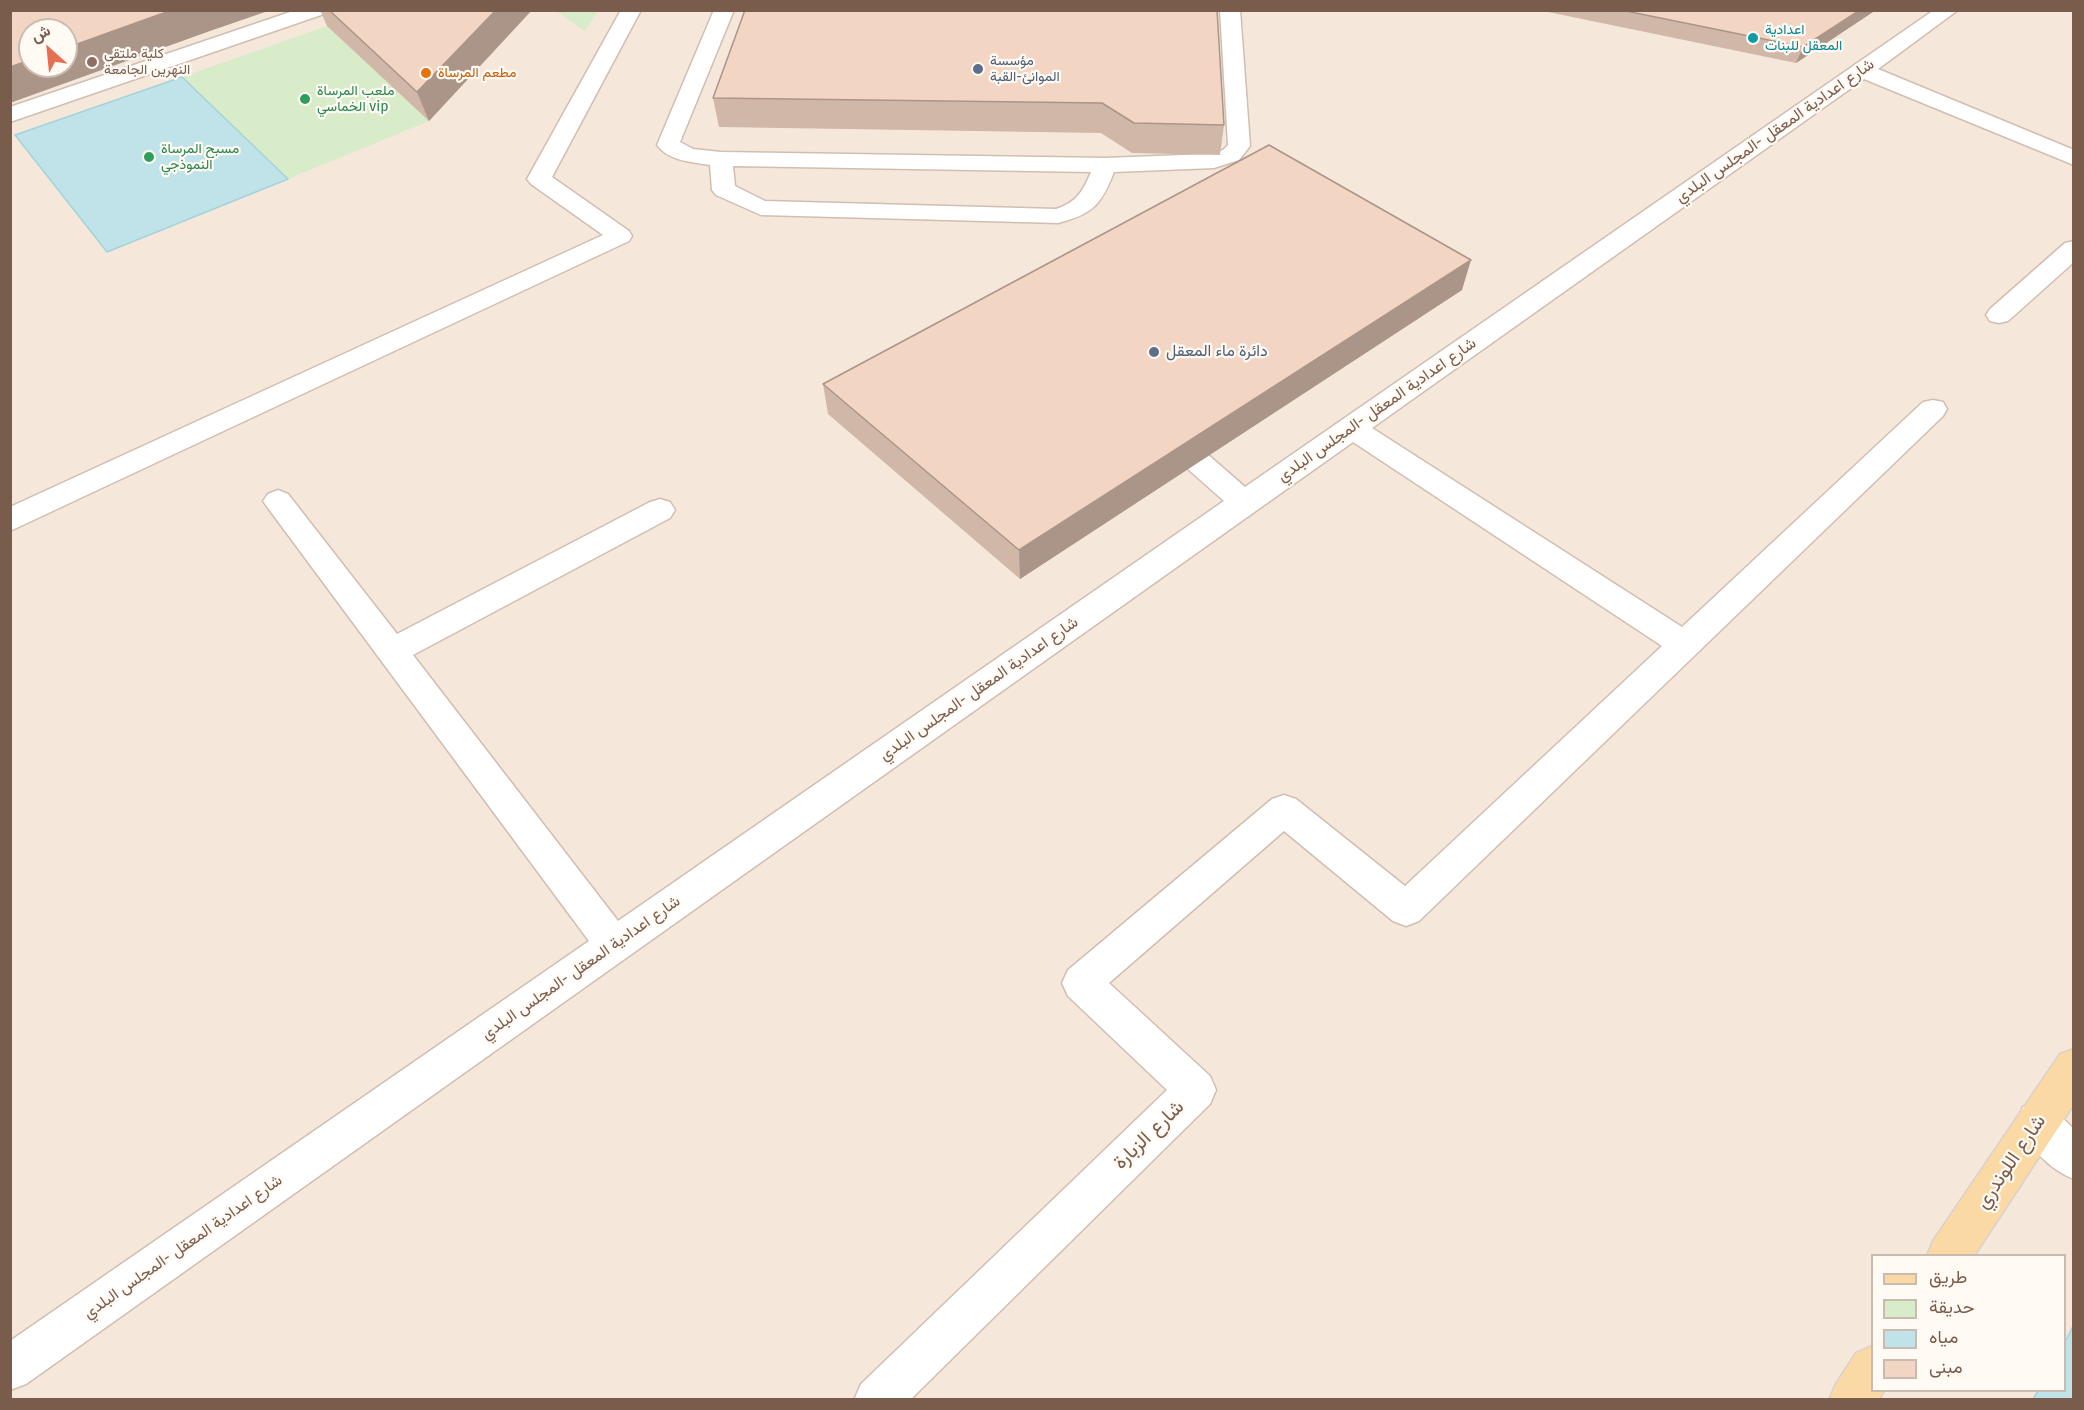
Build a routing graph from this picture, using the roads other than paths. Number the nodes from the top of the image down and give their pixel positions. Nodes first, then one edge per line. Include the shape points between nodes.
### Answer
1 (317, 10) edge
2 (631, 10) edge
3 (724, 10) edge
4 (1230, 10) edge
5 (1948, 10) edge
6 (1862, 70) junction
7 (10, 115) edge
8 (2073, 158) edge
9 (721, 159) junction
10 (1105, 165) junction
11 (2073, 248) edge
12 (1999, 315) dead end
13 (1933, 409) dead end
14 (1155, 412) edge
15 (1352, 428) junction
16 (278, 501) dead end
17 (1245, 502) junction
18 (660, 510) dead end
19 (10, 520) edge
20 (1685, 645) junction
21 (392, 651) junction
22 (614, 945) junction
23 (2073, 1068) edge
24 (2037, 1121) junction
25 (2073, 1159) edge
26 (1949, 1254) edge
27 (10, 1368) edge
28 (1871, 1371) edge
29 (877, 1400) edge
30 (1852, 1400) edge

1 - 7 street
2 - 19 street via 539,179 620,236
3 - 9 street via 668,145 688,155
4 - 10 street via 1239,147 1231,155 1214,161
5 - 6 street, شارع اعدادية المعقل -المجلس البلدي
6 - 8 street
6 - 15 street, شارع اعدادية المعقل -المجلس البلدي
9 - 10 street
9 - 10 street via 724,190 762,208 1058,216 1089,203
11 - 12 street
13 - 20 street
14 - 17 street via 1161,429
15 - 17 street, شارع اعدادية المعقل -المجلس البلدي
15 - 20 street
16 - 21 street
17 - 22 street, شارع اعدادية المعقل -المجلس البلدي
18 - 21 street
20 - 29 street, شارع الزبارة via 1406,909 1284,810 1081,983 1196,1090
21 - 22 street
22 - 27 street, شارع اعدادية المعقل -المجلس البلدي
23 - 24 main road, شارع اللوندري
24 - 25 street
24 - 26 main road, شارع اللوندري
28 - 30 main road

